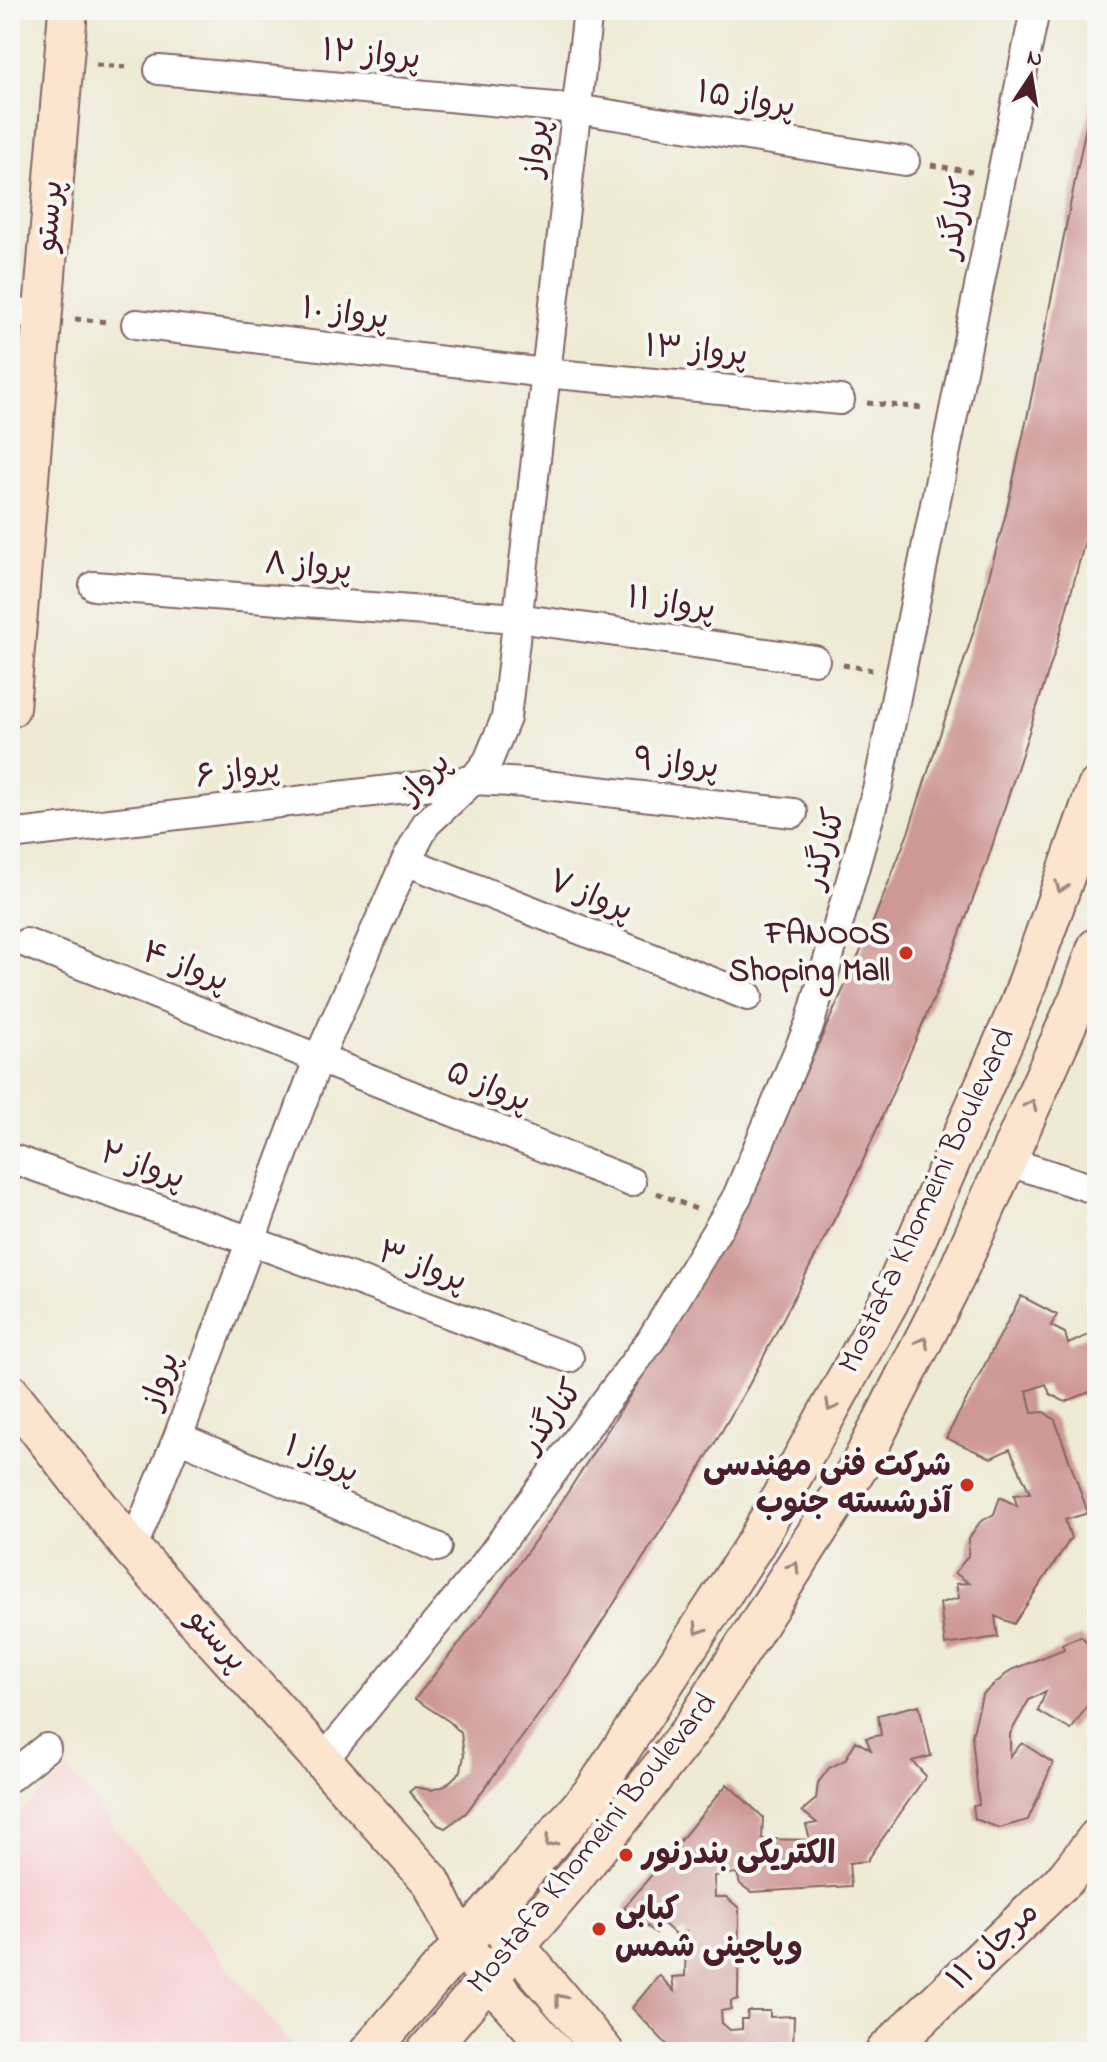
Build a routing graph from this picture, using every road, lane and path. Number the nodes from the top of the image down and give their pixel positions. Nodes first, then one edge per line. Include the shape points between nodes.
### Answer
1 (68, 10) edge
2 (588, 10) edge
3 (1035, 10) edge
4 (63, 62) junction
5 (159, 70) joint
6 (576, 109) junction
7 (905, 161) joint
8 (1001, 177) junction
9 (26, 314) edge
10 (136, 324) joint
11 (545, 373) junction
12 (840, 400) joint
13 (954, 411) junction
14 (15, 582) edge
15 (94, 586) dead end
16 (517, 618) junction
17 (815, 660) joint
18 (901, 675) junction
19 (10, 708) edge
20 (473, 780) junction
21 (1097, 787) edge
22 (793, 813) joint
23 (870, 823) junction
24 (10, 835) edge
25 (406, 861) junction
26 (26, 943) dead end
27 (1097, 947) edge
28 (748, 996) dead end
29 (319, 1057) junction
30 (10, 1158) edge
31 (1006, 1161) junction
32 (631, 1182) joint
33 (1097, 1190) edge
34 (723, 1220) junction
35 (251, 1241) junction
36 (569, 1358) dead end
37 (10, 1393) edge
38 (178, 1437) junction
39 (437, 1547) dead end
40 (132, 1549) junction
41 (46, 1748) dead end
42 (324, 1759) junction
43 (10, 1777) edge
44 (1097, 1838) edge
45 (431, 1881) junction
46 (488, 1913) junction
47 (461, 1943) junction
48 (516, 1945) junction
49 (487, 1977) junction
50 (369, 2052) edge
51 (426, 2052) edge
52 (554, 2052) edge
53 (604, 2052) edge
54 (885, 2052) edge

1 - 4 main road, پرستو
2 - 6 street, پرواز
3 - 8 street, کنارگذر
4 - 5 path
4 - 9 main road, پرستو
5 - 6 street, پرواز ۱۲
6 - 7 street, پرواز ۱۵
6 - 11 street, پرواز
7 - 8 path
8 - 13 street, کنارگذر
9 - 10 path
9 - 14 main road, پرستو
10 - 11 street, پرواز ۱۰
11 - 12 street, پرواز ۱۳
11 - 16 street, پرواز
12 - 13 path
13 - 18 street, کنارگذر
14 - 19 main road, پرستو
15 - 16 street, پرواز ۸
16 - 17 street, پرواز ۱۱
16 - 20 street, پرواز via 506,718 488,761
17 - 18 path
18 - 23 street, کنارگذر
20 - 22 street, پرواز ۹
20 - 24 street, پرواز ۶
20 - 25 street, پرواز via 426,824
21 -> 46 main road, Mostafa Khomeini Boulevard via 1019,1006 890,1300 755,1544 603,1778
22 - 23 path
23 - 34 street, کنارگذر via 810,1023
25 - 28 street, پرواز ۷
25 - 29 street, پرواز
26 - 29 street, پرواز ۴
31 -> 27 main road, Mostafa Khomeini Boulevard
29 - 32 street, پرواز ۵
29 - 35 street, پرواز
30 - 35 street, پرواز ۲
31 - 33 street
48 -> 31 main road, Mostafa Khomeini Boulevard via 692,1728 861,1463 954,1280
32 - 34 path
34 - 42 street, کنارگذر via 613,1393 481,1569
35 - 36 street, پرواز ۳
35 - 38 street, پرواز
37 - 40 main road, پرستو
38 - 39 street, پرواز ۱
38 - 40 street, پرواز
40 - 42 main road, پرستو
41 - 43 street
42 - 45 main road, پرستو
44 - 54 main road, مرجان ۱۱ via 1066,1878
45 - 46 main road
45 - 47 main road
46 - 47 main road, Mostafa Khomeini Boulevard
46 - 48 main road
47 - 49 main road
47 - 50 main road, Mostafa Khomeini Boulevard
48 - 49 main road, Mostafa Khomeini Boulevard
53 -> 48 main road
49 - 51 main road, Mostafa Khomeini Boulevard
49 - 52 main road

